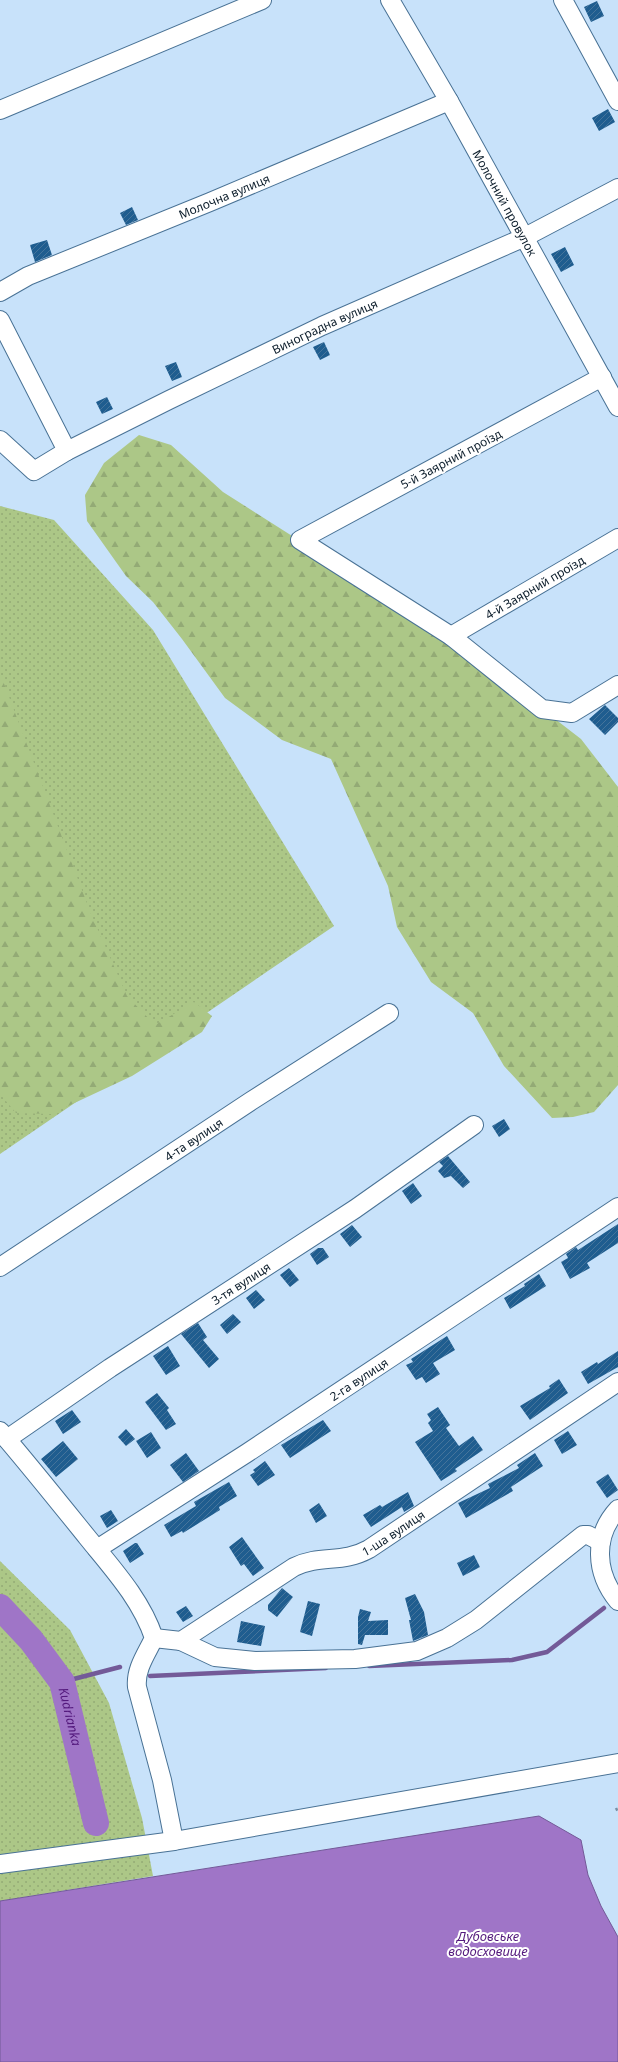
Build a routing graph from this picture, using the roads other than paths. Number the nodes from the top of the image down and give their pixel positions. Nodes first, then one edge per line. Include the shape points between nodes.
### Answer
1 (262, 0) edge
2 (390, 0) edge
3 (563, 0) edge
4 (449, 102) junction
5 (618, 102) edge
6 (0, 110) edge
7 (618, 188) edge
8 (525, 238) junction
9 (2, 292) edge
10 (0, 320) edge
11 (602, 377) junction
12 (618, 408) edge
13 (0, 440) edge
14 (67, 451) junction
15 (618, 538) edge
16 (451, 636) junction
17 (618, 685) edge
18 (389, 1013) dead end
19 (474, 1125) dead end
20 (618, 1207) edge
21 (0, 1267) edge
22 (618, 1382) edge
23 (3, 1435) edge
24 (618, 1509) edge
25 (601, 1542) junction
26 (97, 1549) junction
27 (618, 1601) edge
28 (154, 1638) junction
29 (181, 1642) junction
30 (618, 1763) edge
31 (174, 1841) junction
32 (0, 1864) edge

1 - 6 street
2 - 4 street, Молочний провулок
3 - 5 street
4 - 8 street, Молочний провулок
4 - 9 street, Молочна вулиця via 28,276
7 - 8 street, Виноградна вулиця
8 - 11 street, Молочний провулок
8 - 14 street, Виноградна вулиця via 322,326
10 - 14 street
11 - 12 street, Молочний провулок
11 - 16 street, 5-й Заярний проїзд via 300,540
13 - 14 street, Виноградна вулиця via 34,471
15 - 16 street, 4-й Заярний проїзд
16 - 17 street via 542,709 572,713
18 - 21 street, 4-та вулиця via 258,1096
19 - 23 street, 3-тя вулиця via 355,1209
20 - 26 street, 2-га вулиця
22 - 29 street, 1-ша вулиця via 369,1549 350,1557 313,1560 294,1567
23 - 26 street
24 - 25 street via 607,1524
25 - 27 street via 602,1575
25 - 29 street via 588,1535 583,1536 476,1620 441,1641 417,1651 355,1659 255,1661 214,1657
26 - 28 street via 144,1611
28 - 29 street
28 - 31 street via 140,1666 137,1687 162,1780
30 - 31 street
31 - 32 street

